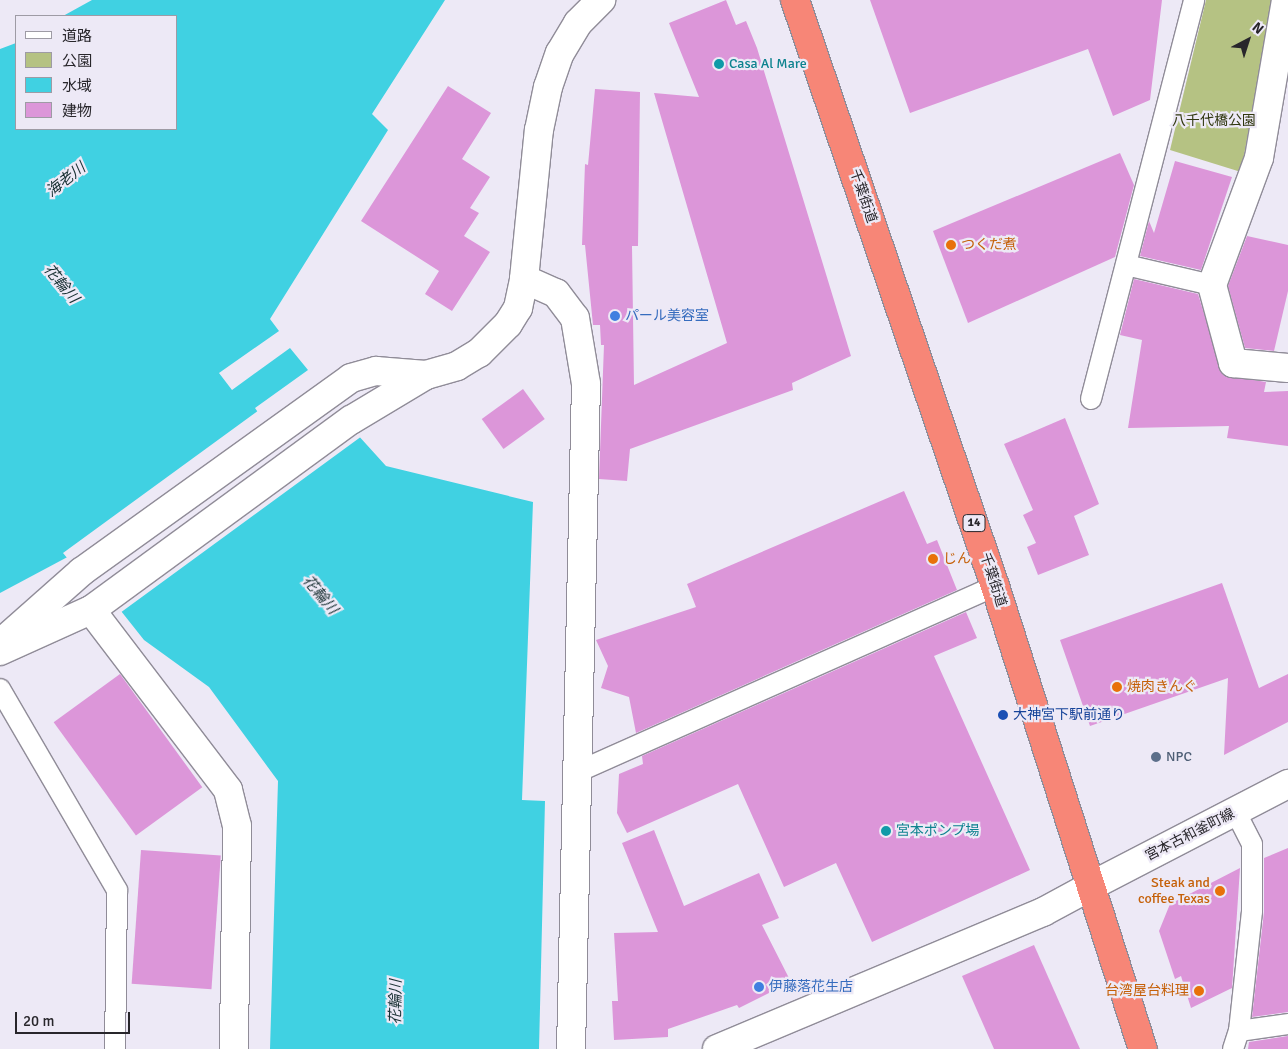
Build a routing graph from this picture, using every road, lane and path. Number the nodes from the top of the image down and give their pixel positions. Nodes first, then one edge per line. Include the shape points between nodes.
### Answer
1 (601, 0) edge
2 (795, 0) edge
3 (1194, 0) edge
4 (1286, 0) edge
5 (1126, 265) junction
6 (524, 278) junction
7 (1212, 285) junction
8 (1288, 368) edge
9 (426, 375) junction
10 (1091, 399) dead end
11 (995, 586) junction
12 (97, 606) junction
13 (0, 643) edge
14 (0, 651) edge
15 (0, 689) edge
16 (575, 773) junction
17 (1288, 784) edge
18 (1236, 812) junction
19 (1091, 886) junction
20 (1288, 1024) edge
21 (1236, 1040) edge
22 (116, 1049) edge
23 (234, 1049) edge
24 (571, 1049) edge
25 (717, 1049) edge
26 (1143, 1049) edge

1 - 6 street via 578,23 560,53 548,87 539,130
2 - 11 highway, 千葉街道 / 14
3 - 5 lane
4 - 7 street via 1259,158
5 - 7 lane
5 - 10 lane
6 - 9 street via 518,308 479,353 457,366
6 - 16 street via 556,294 576,318 586,384
7 - 8 street via 1233,363
9 - 12 street via 351,420
9 - 13 street via 376,371 351,378 81,572
11 - 16 lane
11 - 19 highway, 千葉街道 / 14
12 - 14 street
12 - 23 street via 228,790 237,826
15 - 22 lane via 117,890
16 - 24 street
17 - 18 street, 宮本古和釜町線
18 - 19 street, 宮本古和釜町線
18 - 21 lane via 1252,844 1252,911
19 - 25 street, 宮本古和釜町線 via 1043,912
19 - 26 highway, 千葉街道 / 14
20 - 21 lane

